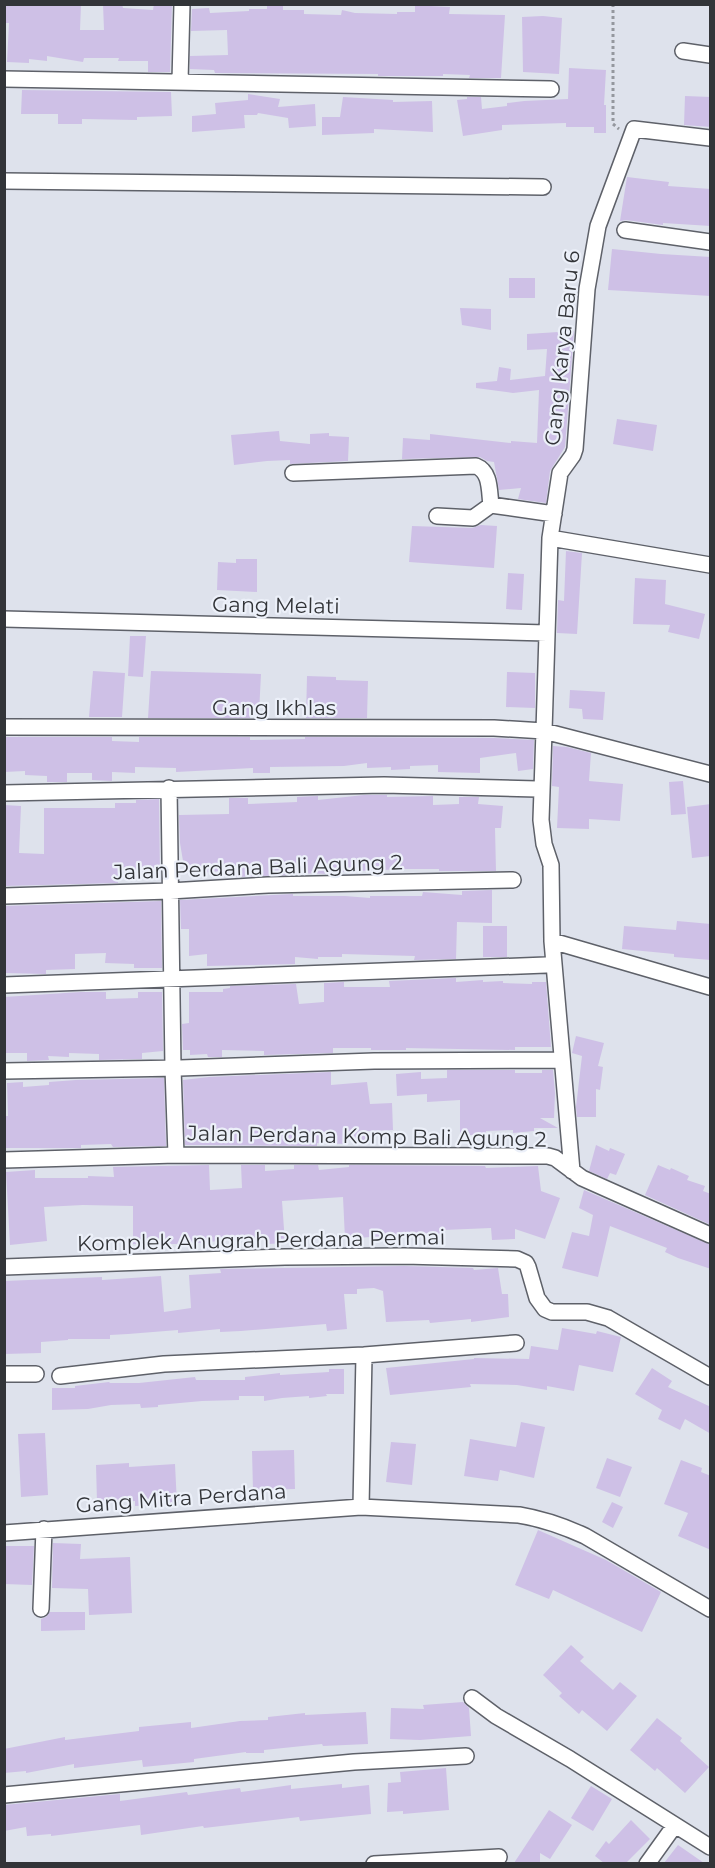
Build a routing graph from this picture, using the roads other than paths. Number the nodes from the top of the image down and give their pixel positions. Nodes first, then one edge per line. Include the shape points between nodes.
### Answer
1 (182, 4) edge
2 (683, 51) dead end
3 (711, 55) edge
4 (4, 79) edge
5 (180, 81) junction
6 (551, 88) dead end
7 (711, 138) edge
8 (4, 181) edge
9 (543, 187) dead end
10 (625, 230) dead end
11 (711, 242) edge
12 (293, 473) dead end
13 (491, 505) junction
14 (554, 514) junction
15 (437, 516) dead end
16 (550, 538) junction
17 (711, 565) edge
18 (4, 619) edge
19 (547, 633) junction
20 (4, 727) edge
21 (544, 731) junction
22 (711, 774) edge
23 (169, 788) junction
24 (537, 789) dead end
25 (4, 793) edge
26 (513, 880) dead end
27 (170, 891) junction
28 (4, 896) edge
29 (552, 941) junction
30 (546, 965) dead end
31 (172, 980) junction
32 (4, 985) edge
33 (711, 987) edge
34 (562, 1060) junction
35 (173, 1068) junction
36 (4, 1071) edge
37 (176, 1155) junction
38 (4, 1160) edge
39 (572, 1171) junction
40 (711, 1235) edge
41 (4, 1267) edge
42 (516, 1343) dead end
43 (364, 1355) junction
44 (4, 1374) edge
45 (36, 1374) dead end
46 (60, 1376) dead end
47 (711, 1377) edge
48 (361, 1507) junction
49 (44, 1529) junction
50 (4, 1533) edge
51 (40, 1609) dead end
52 (711, 1609) edge
53 (472, 1698) dead end
54 (466, 1756) dead end
55 (4, 1795) edge
56 (675, 1825) junction
57 (711, 1847) edge
58 (499, 1857) dead end
59 (374, 1863) edge
60 (647, 1863) edge

1 - 5 street
2 - 3 street
4 - 5 street
5 - 6 street
7 - 14 street, Gang Karya Baru 6 via 634,129 598,226 587,289 575,449 560,473
8 - 9 street
10 - 11 street
12 - 13 street via 476,466 487,477
13 - 14 street
13 - 15 street via 473,518
14 - 16 street, Gang Karya Baru 6
16 - 17 street
16 - 19 street, Gang Karya Baru 6
18 - 19 street, Gang Melati
19 - 21 street, Gang Karya Baru 6
20 - 21 street, Gang Ikhlas
21 - 22 street
21 - 29 street, Gang Karya Baru 6 via 542,820 550,865
23 - 24 street via 384,785
23 - 25 street
23 - 27 street
26 - 27 street, Jalan Perdana Bali Agung 2
27 - 28 street, Jalan Perdana Bali Agung 2
27 - 31 street
29 - 33 street
29 - 34 street, Gang Karya Baru 6
30 - 31 street
31 - 32 street
31 - 35 street
34 - 35 street
34 - 39 street, Gang Karya Baru 6
35 - 36 street
35 - 37 street
37 - 38 street, Jalan Perdana Komp Bali Agung 2
37 - 39 street, Jalan Perdana Komp Bali Agung 2 via 548,1156
39 - 40 street, Jalan Perdana Komp Bali Agung 2
41 - 47 street, Komplek Anugrah Perdana Permai via 285,1257 517,1259 526,1263 544,1309 587,1312 608,1318
42 - 43 street
43 - 46 street via 164,1364
43 - 48 street
44 - 45 street
48 - 49 street, Gang Mitra Perdana
48 - 52 street, Gang Mitra Perdana via 542,1519 585,1536
49 - 50 street, Gang Mitra Perdana
49 - 51 street
53 - 56 street
54 - 55 street via 354,1762
56 - 57 street
56 - 60 street
58 - 59 street

